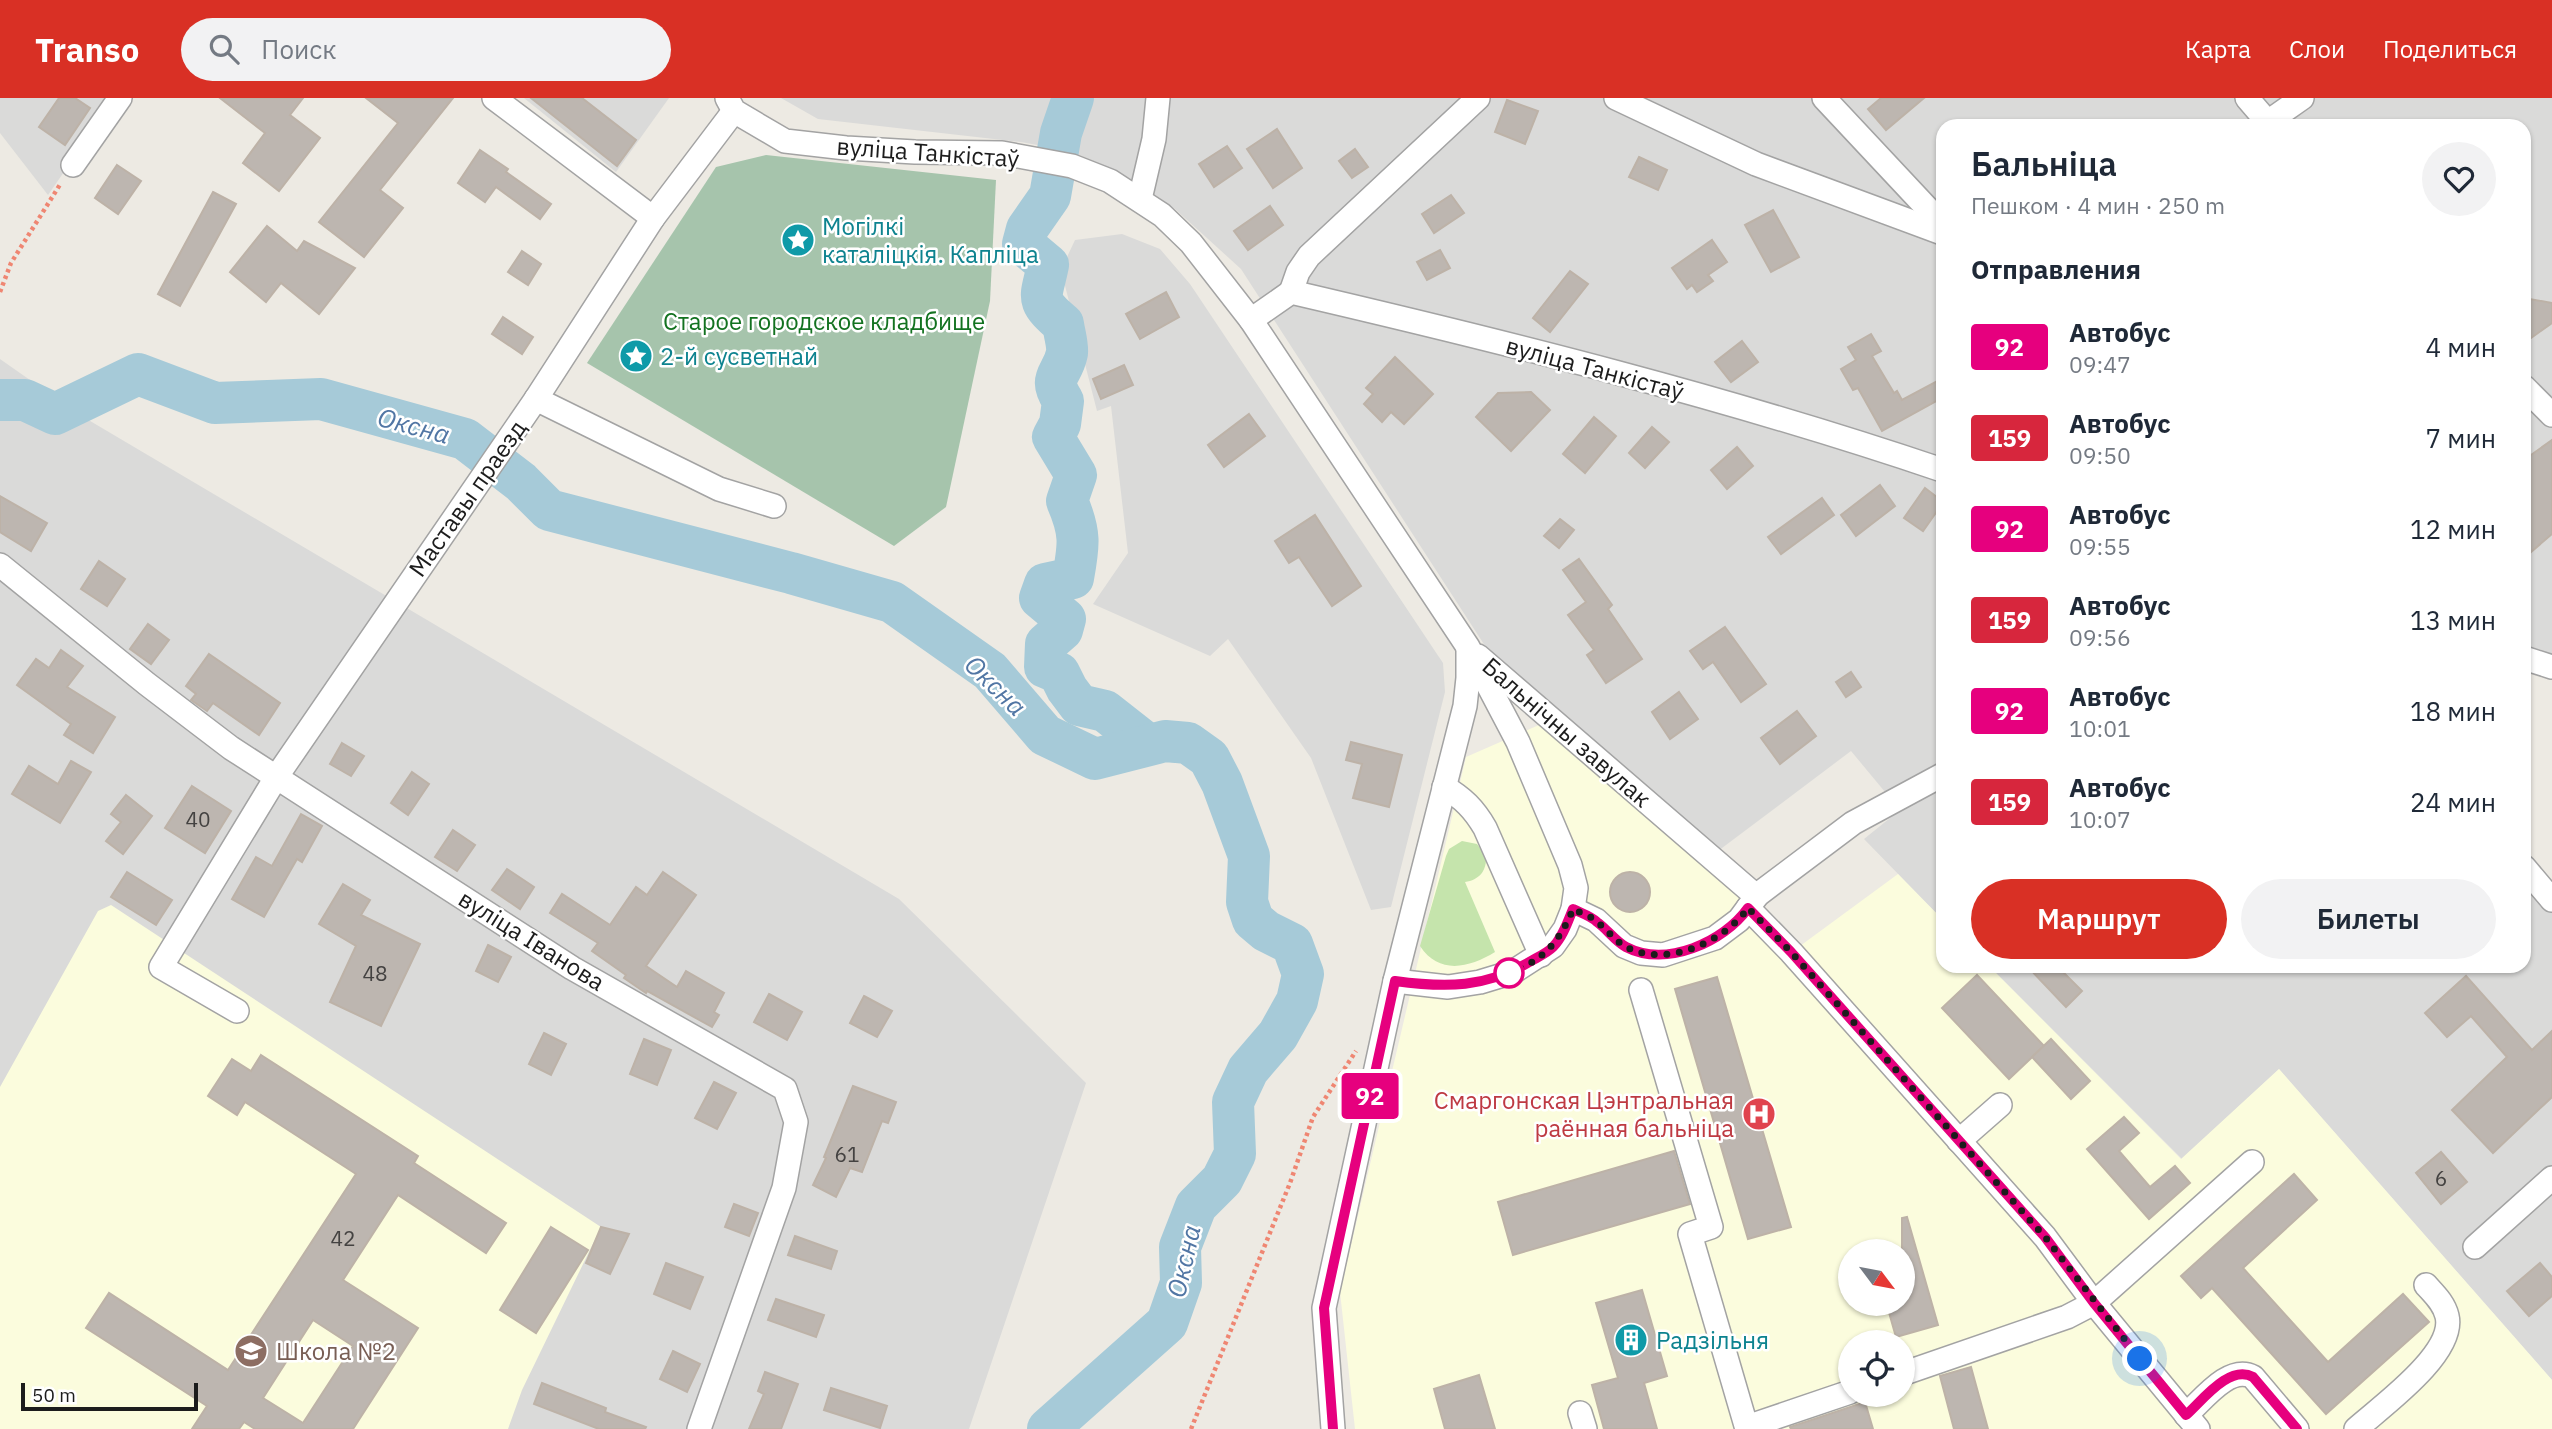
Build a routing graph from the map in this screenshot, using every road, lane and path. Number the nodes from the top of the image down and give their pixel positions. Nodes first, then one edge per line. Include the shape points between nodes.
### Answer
1 (120, 98) edge
2 (494, 98) edge
3 (1158, 98) edge
4 (1478, 98) edge
5 (1616, 98) edge
6 (1824, 98) edge
7 (2247, 98) edge
8 (2302, 98) edge
9 (731, 105) edge
10 (2266, 119) edge
11 (2276, 119) edge
12 (73, 164) joint
13 (1140, 198) junction
14 (653, 218) junction
15 (1936, 218) edge
16 (1936, 231) edge
17 (0, 292) edge
18 (1291, 292) junction
19 (1251, 320) junction
20 (2531, 394) edge
21 (536, 399) junction
22 (2552, 415) edge
23 (1936, 468) edge
24 (774, 506) dead end
25 (0, 565) edge
26 (1468, 647) junction
27 (2531, 660) edge
28 (2552, 667) edge
29 (277, 776) junction
30 (1936, 778) edge
31 (1444, 787) junction
32 (2531, 875) edge
33 (2552, 900) edge
34 (1752, 902) junction
35 (1573, 909) junction
36 (1541, 955) junction
37 (1395, 981) junction
38 (1641, 990) dead end
39 (237, 1011) dead end
40 (1364, 1041) dead end
41 (2000, 1105) dead end
42 (1959, 1141) junction
43 (2252, 1162) dead end
44 (2552, 1178) edge
45 (2475, 1247) dead end
46 (2426, 1285) dead end
47 (2094, 1303) junction
48 (1915, 1370) edge
49 (1838, 1396) edge
50 (2192, 1422) edge
51 (1747, 1428) edge
52 (699, 1429) edge
53 (1191, 1429) edge
54 (1333, 1429) edge
55 (2297, 1429) edge
56 (2356, 1429) edge

1 - 12 street
2 - 14 street
3 - 13 street
4 - 18 street via 1309,256
5 - 16 street via 1756,164
6 - 15 street
7 - 10 street
8 - 11 street
9 - 13 street, вуліца Танкістаў via 785,141 915,152 1002,153 1072,166
9 - 14 street, Маставы праезд
12 - 17 path via 11,263
13 - 19 street, вуліца Танкістаў via 1191,243
14 - 21 street, Маставы праезд
18 - 19 street
18 - 23 street, вуліца Танкістаў via 1487,338 1829,432
19 - 26 street, вуліца Танкістаў
20 - 22 street
21 - 24 street via 719,489
21 - 29 street, Маставы праезд
25 - 29 street, вуліца Іванова via 231,748
26 - 31 street, Бальнічны завулак via 1465,706
26 - 34 street, Бальнічны завулак
26 - 35 street via 1518,742 1570,865 1576,888
27 - 28 street
29 - 39 street, Маставы праезд via 161,967
29 - 52 street, вуліца Іванова via 572,968 785,1089 796,1122 784,1188
30 - 34 street via 1853,823
31 - 36 street via 1475,810
31 - 37 street, Бальнічны завулак
32 - 33 street
34 - 35 street via 1739,920 1715,939 1663,955 1624,946 1596,920
34 - 42 street, Бальнічны завулак
35 - 36 street via 1565,929
36 - 37 street via 1513,972 1480,982 1448,987
37 - 54 street, Бальнічны завулак via 1324,1308
38 - 51 street via 1711,1227 1690,1234
40 - 53 path via 1313,1117
41 - 42 street
42 - 47 street, Бальнічны завулак via 2045,1237
43 - 47 street
44 - 45 street
46 - 56 street via 2448,1317 2444,1344
47 - 48 street via 2067,1317
47 - 50 street, Бальнічны завулак
49 - 51 street
50 - 55 street via 2225,1380 2246,1374

